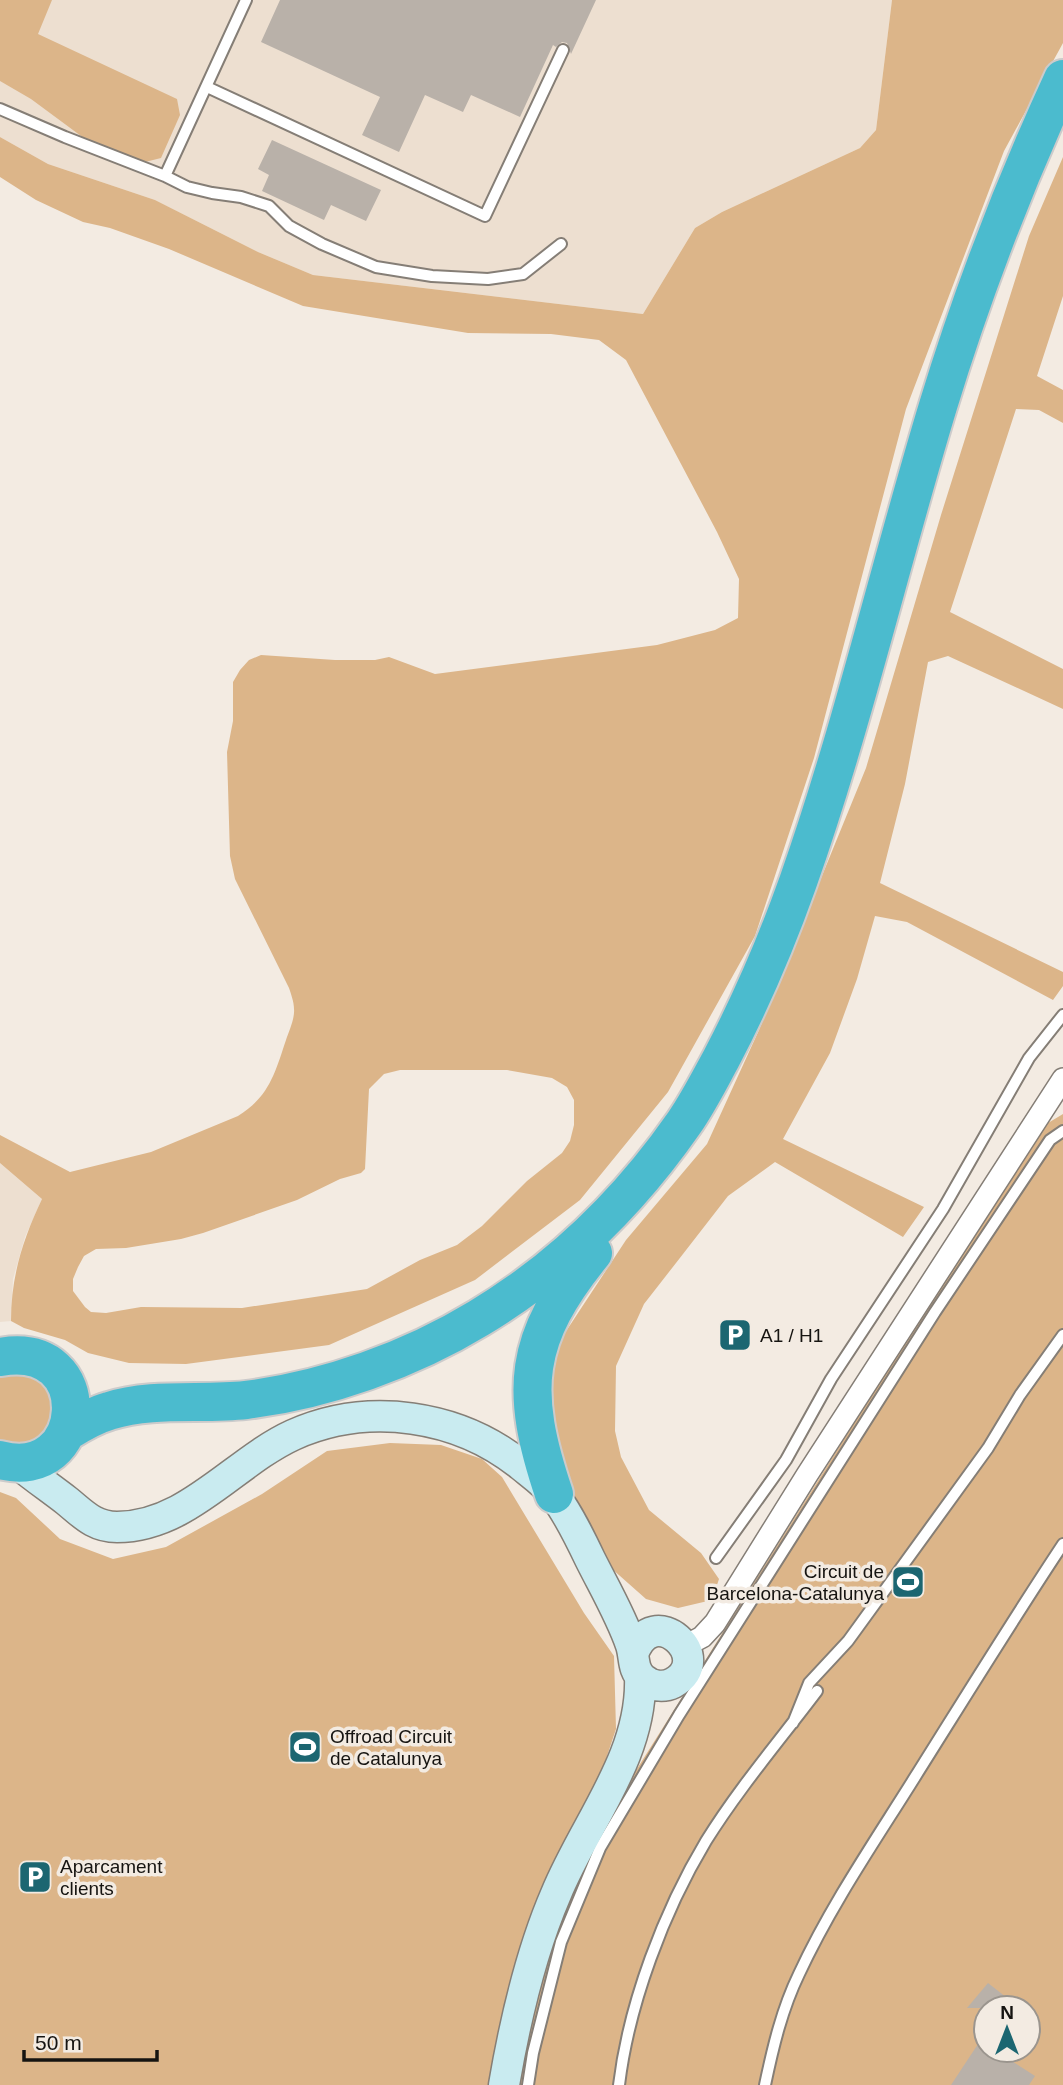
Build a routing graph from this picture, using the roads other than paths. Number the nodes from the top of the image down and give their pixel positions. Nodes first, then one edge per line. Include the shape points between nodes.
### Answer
1 (246, 0) edge
2 (563, 50) dead end
3 (1063, 79) edge
4 (207, 87) junction
5 (0, 109) edge
6 (165, 176) junction
7 (561, 244) dead end
8 (1063, 1015) edge
9 (1063, 1079) edge
10 (1063, 1131) edge
11 (652, 1168) junction
12 (1062, 1337) edge
13 (0, 1357) edge
14 (60, 1374) junction
15 (165, 1402) junction
16 (64, 1436) junction
17 (4, 1460) edge
18 (786, 1460) junction
19 (807, 1475) junction
20 (554, 1494) junction
21 (70, 1503) junction
22 (1063, 1544) edge
23 (716, 1558) dead end
24 (685, 1646) junction
25 (641, 1655) junction
26 (675, 1682) junction
27 (817, 1691) dead end
28 (793, 1723) junction
29 (620, 1767) junction
30 (655, 1984) dead end
31 (640, 1993) junction
32 (504, 2085) edge
33 (528, 2085) edge
34 (619, 2085) edge
35 (765, 2085) edge

1 - 4 lane
2 - 4 lane via 485,216
3 - 11 highway via 1013,193 939,403 830,790 782,927 748,1008 708,1084
4 - 6 lane
5 - 6 lane
6 - 7 lane via 187,187 269,206 289,226 376,267 488,279 523,274
8 - 18 lane via 1029,1058 943,1209 831,1379
9 - 19 street
10 - 33 lane via 1050,1140 935,1312 600,1848 561,1942
11 - 15 highway via 559,1263 480,1318 436,1342 370,1369 282,1394
11 - 20 highway via 567,1286 539,1342 532,1372 533,1403 541,1457
12 - 28 lane via 848,1641 809,1683
13 - 14 highway via 29,1355
14 - 15 highway via 103,1391
14 - 16 highway via 72,1405
15 - 16 highway via 107,1411
16 - 17 highway via 37,1460
16 - 21 street
17 - 21 street
18 - 19 lane
18 - 23 lane
19 - 24 street via 715,1623
20 - 21 street via 508,1454 470,1433 440,1423 369,1416 293,1435 159,1519 119,1527 102,1525
20 - 25 street via 607,1593 636,1627
22 - 35 lane via 818,1937 785,2010
24 - 25 street via 666,1632
24 - 26 street via 685,1670
25 - 26 street via 646,1681 660,1686
25 - 29 street via 641,1699
26 - 29 street
27 - 28 lane
28 - 31 lane via 707,1840 670,1913
29 - 32 street via 555,1895 527,1984
30 - 31 lane
31 - 34 lane

